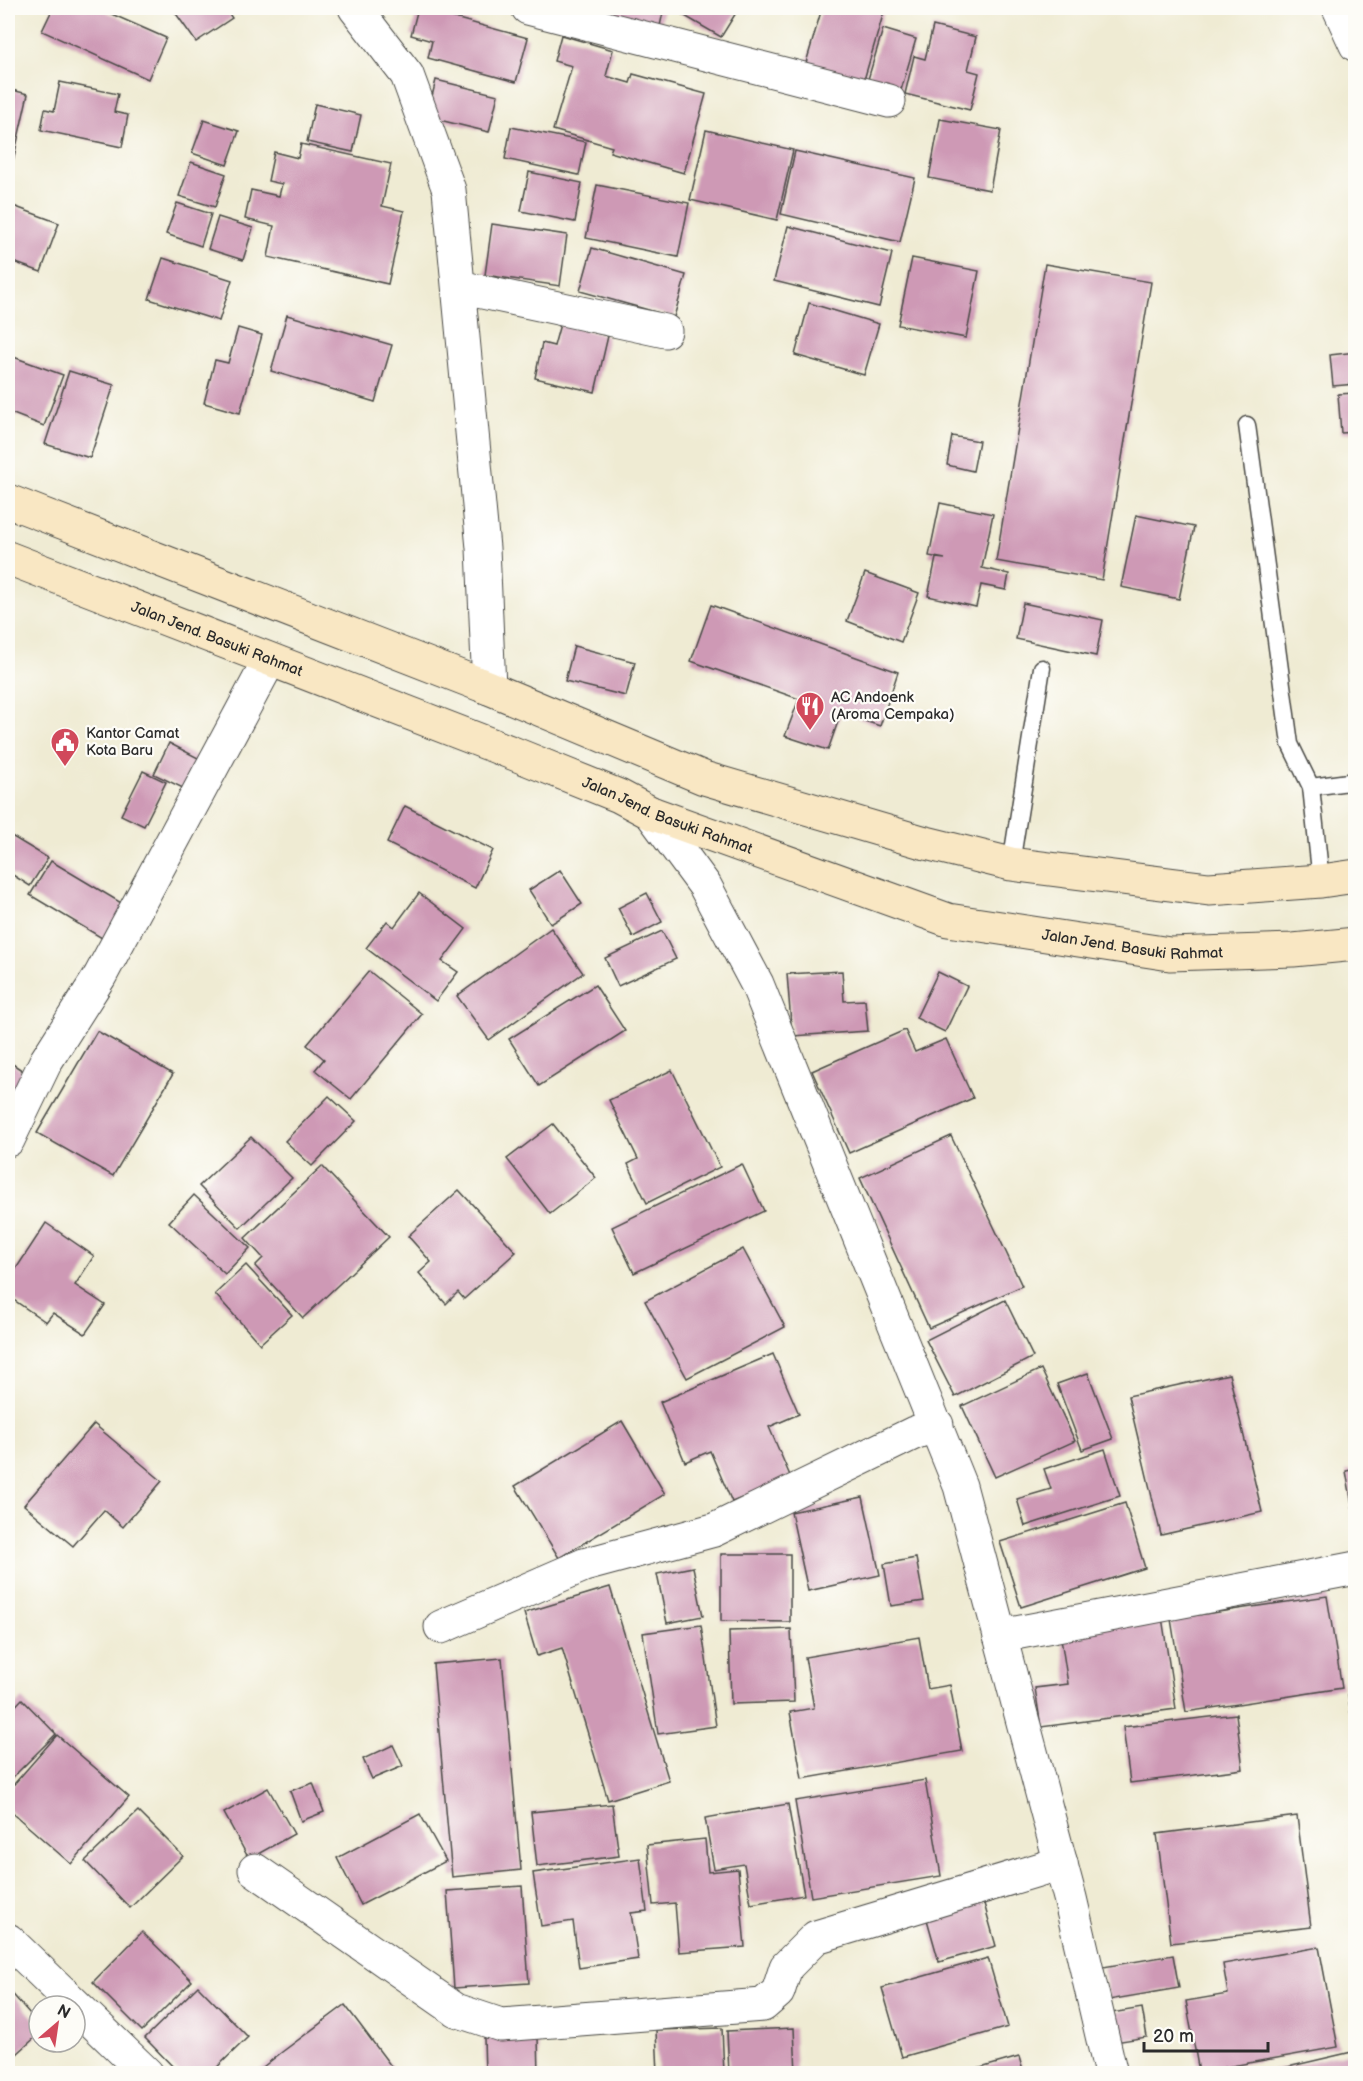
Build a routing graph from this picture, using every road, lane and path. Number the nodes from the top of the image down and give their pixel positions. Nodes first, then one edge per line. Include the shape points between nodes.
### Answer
1 (355, 8) edge
2 (528, 8) edge
3 (1339, 8) edge
4 (1356, 45) edge
5 (889, 101) dead end
6 (459, 287) junction
7 (665, 331) dead end
8 (1247, 425) dead end
9 (8, 501) edge
10 (8, 558) edge
11 (269, 661) junction
12 (1042, 668) dead end
13 (489, 688) junction
14 (1356, 781) edge
15 (1311, 788) junction
16 (651, 813) junction
17 (1011, 864) junction
18 (1356, 876) edge
19 (1321, 882) junction
20 (1356, 944) edge
21 (8, 1140) edge
22 (937, 1425) junction
23 (1356, 1568) edge
24 (441, 1627) dead end
25 (1000, 1636) junction
26 (1061, 1863) junction
27 (255, 1870) dead end
28 (8, 1940) edge
29 (147, 2073) edge
30 (1111, 2073) edge

1 - 6 street via 407,75 449,190
2 - 5 street
3 - 4 street
6 - 7 street
6 - 13 street via 483,548
8 - 15 lane via 1290,744
9 - 13 main road
10 - 11 main road, Jalan Jend. Basuki Rahmat
11 - 16 main road, Jalan Jend. Basuki Rahmat via 515,754 620,796
11 - 21 street via 100,976 46,1061
12 - 17 lane
13 - 17 main road via 704,778
14 - 15 lane
15 - 19 lane
16 - 20 main road, Jalan Jend. Basuki Rahmat via 948,920 1170,954
16 - 22 street via 705,886 757,984
17 - 19 main road via 1209,889
18 - 19 main road
22 - 24 street via 714,1530 584,1565
22 - 25 street via 960,1486
23 - 25 street
25 - 26 street
26 - 27 street via 816,1937 786,1967 778,1992 763,2005 501,2025 456,2010
26 - 30 street
28 - 29 street

